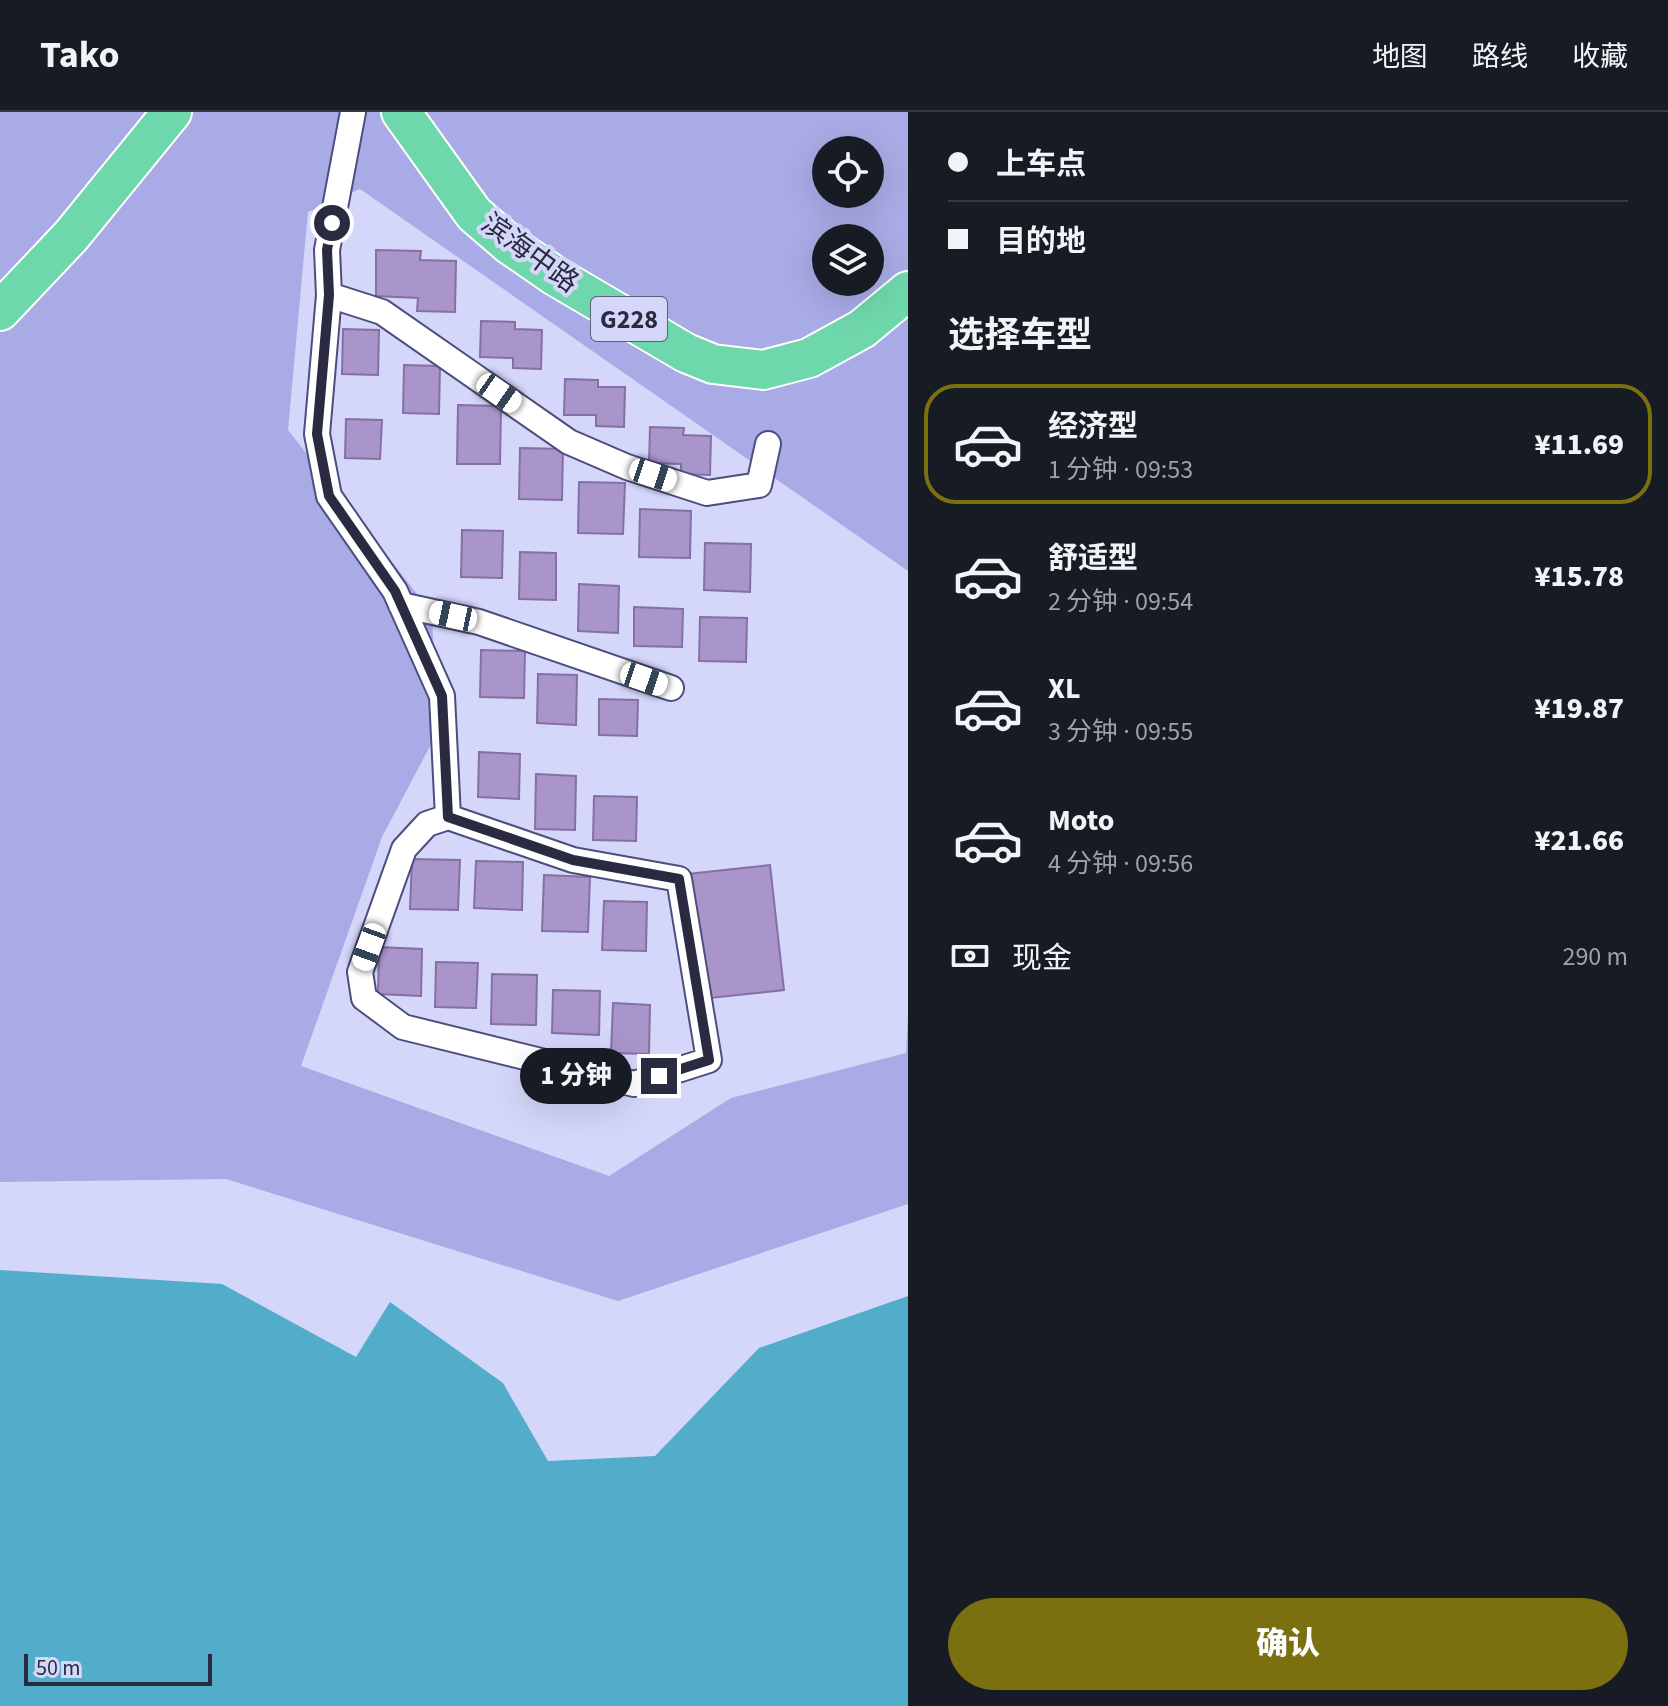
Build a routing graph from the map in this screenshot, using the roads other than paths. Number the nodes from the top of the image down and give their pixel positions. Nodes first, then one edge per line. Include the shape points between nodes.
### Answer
1 (172, 112) edge
2 (353, 112) edge
3 (401, 112) edge
4 (908, 291) edge
5 (329, 295) junction
6 (0, 311) edge
7 (768, 444) dead end
8 (401, 605) junction
9 (671, 688) dead end
10 (448, 817) junction

1 - 6 highway via 71,236
2 - 5 street via 327,250
3 - 4 highway, 滨海中路 / G228 via 474,214 510,245 660,338 713,364 763,370 809,358 862,329
5 - 7 street via 382,312 569,442 627,467 707,493 759,485
5 - 8 street via 317,434 329,496
8 - 9 street via 479,622
8 - 10 street via 442,696
10 - 10 street via 427,824 404,849 360,972 364,998 403,1027 634,1084 709,1060 679,879 573,860

